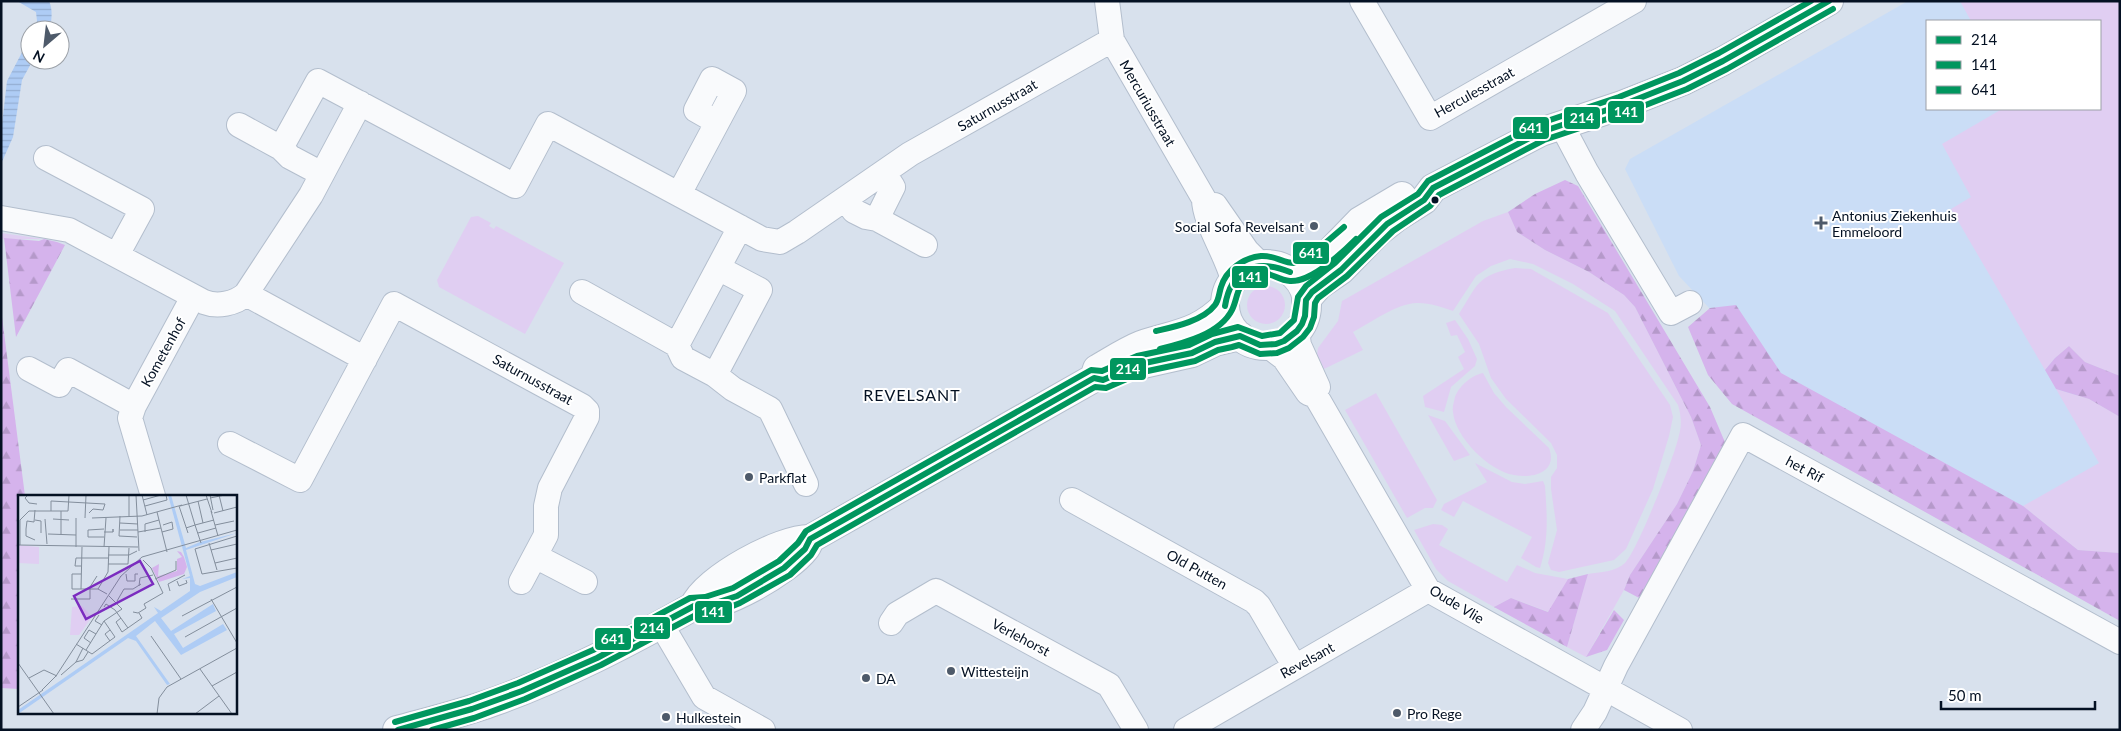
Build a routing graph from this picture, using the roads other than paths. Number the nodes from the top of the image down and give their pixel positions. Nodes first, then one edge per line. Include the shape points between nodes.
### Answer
1 (1107, 1) edge
2 (1362, 1) edge
3 (1634, 1) edge
4 (1829, 1) edge
5 (1112, 40) junction
6 (360, 103) junction
7 (717, 122) dead end
8 (1561, 124) junction
9 (238, 125) dead end
10 (281, 148) junction
11 (46, 158) dead end
12 (884, 173) junction
13 (322, 174) junction
14 (1433, 188) junction
15 (679, 194) junction
16 (845, 199) junction
17 (1204, 199) junction
18 (1, 218) edge
19 (877, 219) junction
20 (740, 227) junction
21 (925, 245) dead end
22 (117, 256) junction
23 (1261, 264) junction
24 (718, 268) junction
25 (1290, 272) junction
26 (1233, 280) junction
27 (582, 292) dead end
28 (246, 294) junction
29 (193, 297) junction
30 (1306, 300) junction
31 (1690, 303) dead end
32 (1225, 306) junction
33 (1297, 331) junction
34 (1240, 336) junction
35 (677, 345) junction
36 (1268, 345) junction
37 (365, 359) junction
38 (29, 368) dead end
39 (715, 375) junction
40 (1094, 378) junction
41 (1316, 396) junction
42 (134, 406) junction
43 (230, 444) dead end
44 (806, 484) dead end
45 (153, 495) edge
46 (1072, 500) dead end
47 (535, 556) junction
48 (521, 582) dead end
49 (585, 582) dead end
50 (1428, 590) junction
51 (892, 623) dead end
52 (660, 624) junction
53 (2120, 642) edge
54 (1295, 667) junction
55 (1605, 687) junction
56 (397, 730) edge
57 (763, 730) edge
58 (1136, 730) edge
59 (1186, 730) edge
60 (1583, 730) edge
61 (1680, 730) edge

1 - 5 street, Mercuriusstraat
2 - 3 street, Herculesstraat via 1430,118
4 - 8 main road via 1683,81
5 - 12 street, Saturnusstraat via 910,154
5 - 17 street, Mercuriusstraat
6 - 10 street, Saturnusstraat via 318,81
6 - 13 street
6 - 15 street, Saturnusstraat via 515,186 548,124
7 - 15 street
8 - 14 main road via 1503,150
8 - 31 street via 1671,313
9 - 10 street
10 - 13 street via 290,157
11 - 22 street via 142,209
12 - 16 street, Saturnusstraat
12 - 19 street via 893,187
13 - 28 street
14 - 25 main road via 1417,187 1372,212 1331,252
14 - 30 main road via 1424,200 1378,232 1340,270 1319,284
15 - 20 street, Saturnusstraat
16 - 19 street via 854,210
16 - 20 street, Saturnusstraat via 780,242 762,239
17 - 23 street, Mercuriusstraat via 1214,204 1241,243
17 - 26 street, Mercuriusstraat via 1204,210
18 - 22 street via 61,227
19 - 21 street
20 - 24 street
22 - 29 street
23 - 25 main road
23 - 26 main road
24 - 35 street
24 - 39 street via 760,290
25 - 30 main road via 1301,284
26 - 32 main road
27 - 35 street
28 - 29 street via 238,300 220,304
28 - 37 street
29 - 42 street, Kometenhof
30 - 33 main road via 1305,316
32 - 34 main road via 1229,323
32 - 40 main road via 1190,331 1129,350 1097,369
33 - 36 main road via 1284,341
33 - 41 street, Oude Vlie via 1299,345 1318,388
34 - 36 main road via 1253,344
34 - 40 main road via 1182,356 1140,364 1103,380
35 - 39 street via 683,358
36 - 41 street, Oude Vlie via 1284,358 1308,393
37 - 43 street, Saturnusstraat via 300,480
37 - 47 street, Saturnusstraat via 394,304 585,409 587,417 548,491 546,532
38 - 42 street via 59,385 68,370
39 - 44 street via 770,409
40 - 52 main road via 810,539 806,549 784,569 737,596 704,607 694,606
41 - 50 street, Oude Vlie
42 - 45 street, Kometenhof via 130,418
46 - 54 street, Old Putten via 1254,600
47 - 48 street, Saturnusstraat
47 - 49 street
50 - 54 street, Revelsant
50 - 55 street, Oude Vlie
51 - 58 street, Verlehorst via 897,614 936,591 1109,685
52 - 56 main road via 624,645 541,684 495,702
52 - 57 street via 704,697
53 - 55 street, het Rif via 1743,435
54 - 59 street, Revelsant
55 - 60 street via 1602,699
55 - 61 street, Oude Vlie

